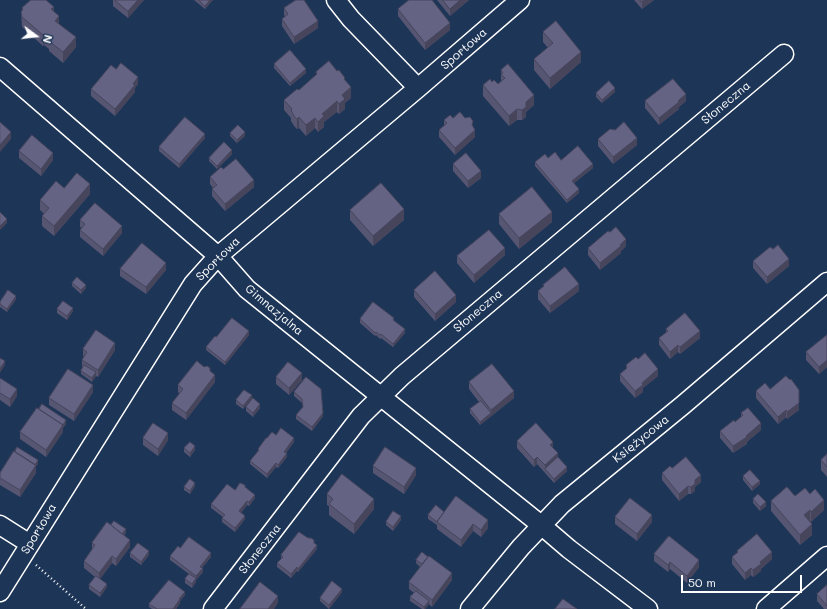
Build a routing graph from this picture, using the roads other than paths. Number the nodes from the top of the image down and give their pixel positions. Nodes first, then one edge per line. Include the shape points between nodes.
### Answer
1 (336, 0) edge
2 (520, 0) edge
3 (784, 54) dead end
4 (0, 67) edge
5 (418, 88) junction
6 (218, 256) junction
7 (827, 282) edge
8 (381, 397) junction
9 (0, 525) edge
10 (541, 525) junction
11 (27, 549) junction
12 (827, 556) edge
13 (0, 592) edge
14 (213, 609) edge
15 (470, 609) edge
16 (648, 609) edge
17 (766, 609) edge

1 - 5 street
2 - 5 street, Sportowa
3 - 8 street, Słoneczna via 402,376
4 - 6 street, Gimnazjalna
5 - 6 street, Sportowa
6 - 8 street, Gimnazjalna via 247,289
6 - 11 street, Sportowa via 193,284
7 - 10 street, Księżycowa via 562,504
8 - 10 street, Gimnazjalna
8 - 14 street, Słoneczna via 361,416
9 - 11 street
10 - 15 street, Księżycowa
10 - 16 street, Gimnazjalna via 568,549
11 - 13 street, Sportowa
12 - 17 street

